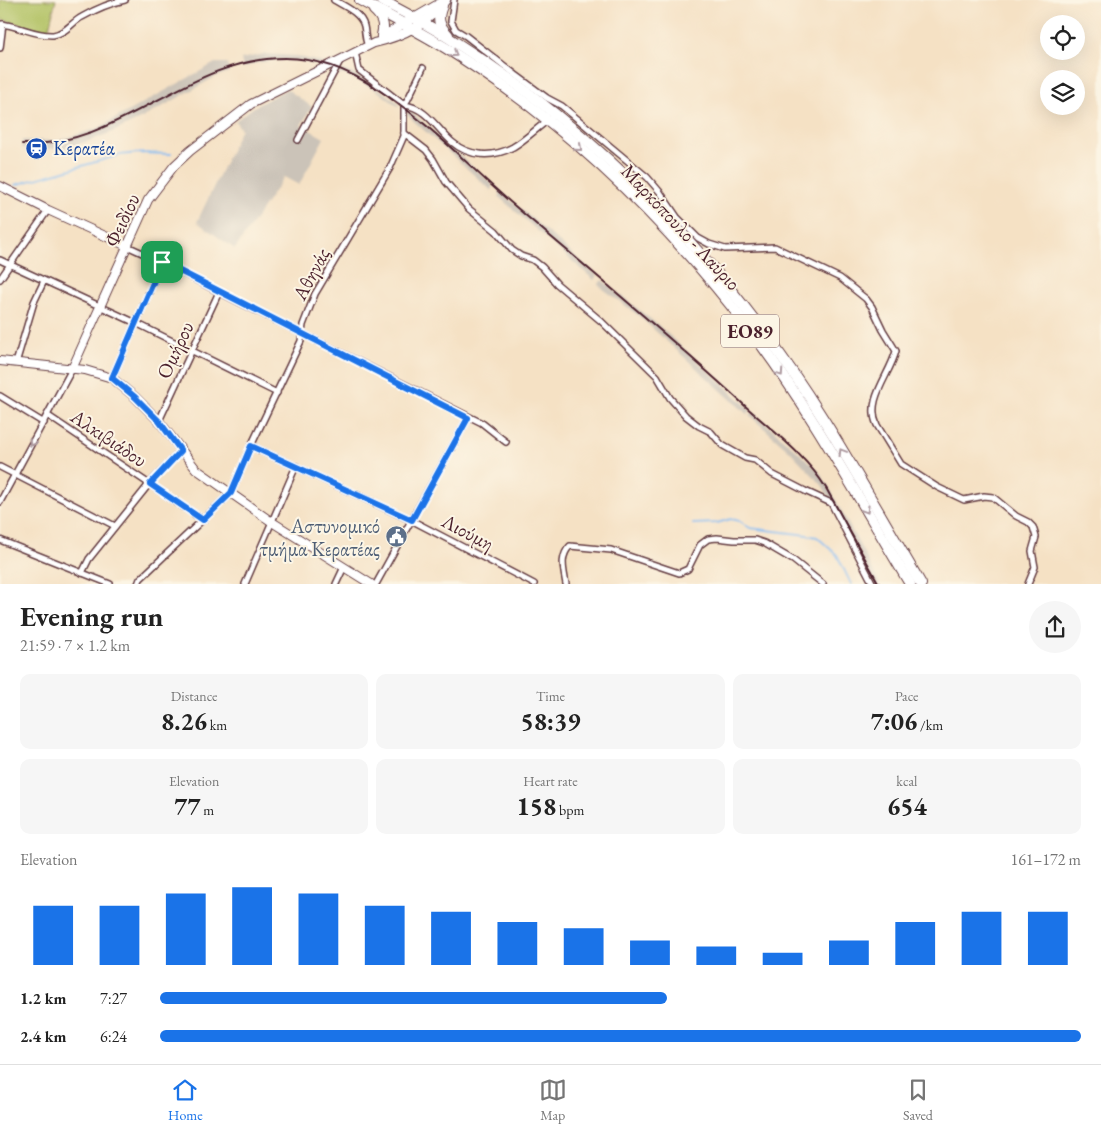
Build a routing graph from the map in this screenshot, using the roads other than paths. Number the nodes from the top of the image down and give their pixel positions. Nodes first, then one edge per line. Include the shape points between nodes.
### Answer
1 (125, 0) edge
2 (334, 0) edge
3 (381, 0) edge
4 (454, 0) edge
5 (364, 2) edge
6 (444, 2) edge
7 (418, 20) junction
8 (2, 24) edge
9 (408, 26) junction
10 (382, 35) junction
11 (454, 41) junction
12 (371, 44) junction
13 (0, 48) edge
14 (355, 52) junction
15 (341, 59) junction
16 (423, 68) dead end
17 (404, 105) junction
18 (547, 121) junction
19 (404, 133) junction
20 (298, 140) dead end
21 (0, 186) edge
22 (48, 210) junction
23 (128, 246) junction
24 (0, 260) edge
25 (162, 262) junction
26 (10, 264) junction
27 (0, 279) edge
28 (44, 281) junction
29 (220, 292) junction
30 (99, 306) junction
31 (136, 323) junction
32 (303, 334) junction
33 (192, 350) junction
34 (0, 362) edge
35 (16, 364) junction
36 (72, 369) junction
37 (112, 378) junction
38 (277, 393) junction
39 (0, 396) edge
40 (48, 415) junction
41 (468, 418) junction
42 (159, 421) junction
43 (44, 423) junction
44 (506, 442) dead end
45 (251, 446) junction
46 (181, 451) junction
47 (296, 466) junction
48 (0, 467) edge
49 (14, 475) junction
50 (150, 484) junction
51 (231, 493) junction
52 (0, 502) edge
53 (203, 520) junction
54 (412, 520) junction
55 (272, 522) junction
56 (115, 526) junction
57 (0, 540) edge
58 (344, 567) junction
59 (82, 573) junction
60 (110, 584) edge
61 (138, 584) edge
62 (245, 584) edge
63 (336, 584) edge
64 (370, 584) edge
65 (376, 584) edge
66 (534, 584) edge
67 (566, 584) edge
68 (823, 584) edge
69 (873, 584) edge
70 (910, 584) edge
71 (921, 584) edge
72 (1028, 584) edge

1 - 8 street via 94,10 55,35
2 - 12 street via 359,16 364,39
3 - 7 highway, Μαρκόπουλο - Λαύριο / ΕΟ89
4 - 72 street via 451,21 456,30 562,106 647,177 677,217 698,238 725,248 768,246 782,249 840,278 866,299 896,352 874,404 876,425 901,464 925,480 964,500 992,497 1033,527 1036,537 1032,551 1035,568
5 - 9 highway, Μαρκόπουλο - Λαύριο / ΕΟ89
5 - 10 highway via 381,16
6 - 7 main road
6 - 11 highway via 438,18 440,27
7 - 9 main road
7 - 11 highway, Μαρκόπουλο - Λαύριο / ΕΟ89
8 - 13 street
9 - 10 main road
9 - 12 main road via 385,41
9 -> 18 highway, Μαρκόπουλο - Λαύριο / ΕΟ89 via 479,70
10 - 12 main road
71 -> 11 highway, Μαρκόπουλο - Λαύριο / ΕΟ89 via 786,364 760,326 690,242 639,188 582,136
12 - 14 main road, Φειδίου
14 - 15 main road, Φειδίου
14 - 17 street via 358,70
15 - 20 street
15 - 23 main road, Φειδίου via 251,104 190,151 157,186
16 - 17 street
17 - 18 street via 421,111 456,145 480,155 514,147
17 - 19 street, Αθηνάς
18 -> 70 highway, Μαρκόπουλο - Λαύριο / ΕΟ89 via 604,169 655,219 751,331 834,455
19 - 32 street, Αθηνάς via 390,168 315,294
19 - 69 street via 433,159 446,182 469,209 496,231 512,250 542,267 657,376 686,416 711,432 722,445 831,503
21 - 22 main road
22 - 23 main road
22 - 26 street
23 - 25 street
23 - 30 main road, Φειδίου
24 - 26 street
25 - 29 street
25 - 31 street
26 - 27 street
26 - 28 street
28 - 30 street
28 - 35 street via 34,302
29 - 32 street
29 - 33 street, Ομήρου
30 - 31 street
30 - 36 main road, Φειδίου
31 - 33 street
31 - 37 street
32 - 38 street, Αθηνάς
32 - 41 street
33 - 38 street
33 - 42 street, Ομήρου
34 - 35 main road
35 - 36 main road
36 - 37 main road
36 - 40 street, Φειδίου
37 - 42 main road
38 - 45 street, Αθηνάς
39 - 43 street
40 - 43 street, Φειδίου
40 - 50 street, Αλκιβιάδου
41 - 44 street
41 - 54 street
42 - 46 main road
43 -> 49 street, Φειδίου
45 - 47 street, Λιούμη
45 - 51 street, Αθηνάς
46 - 50 street
46 - 51 main road via 196,470
47 - 54 street, Λιούμη
47 - 55 street
48 - 49 street
49 - 52 street, Φειδίου
49 - 56 street
50 - 53 street, Αλκιβιάδου
50 - 56 street
51 - 53 street, Αθηνάς
51 - 55 main road
53 - 61 street, Αθηνάς via 140,578
54 - 65 street
54 - 66 street, Λιούμη
55 - 58 main road
55 - 62 street
56 - 59 street
57 - 59 street
58 - 63 street
58 - 64 main road
59 - 60 street
67 - 68 street via 563,561 570,546 611,550 679,573 688,569 703,543 718,538 762,541

